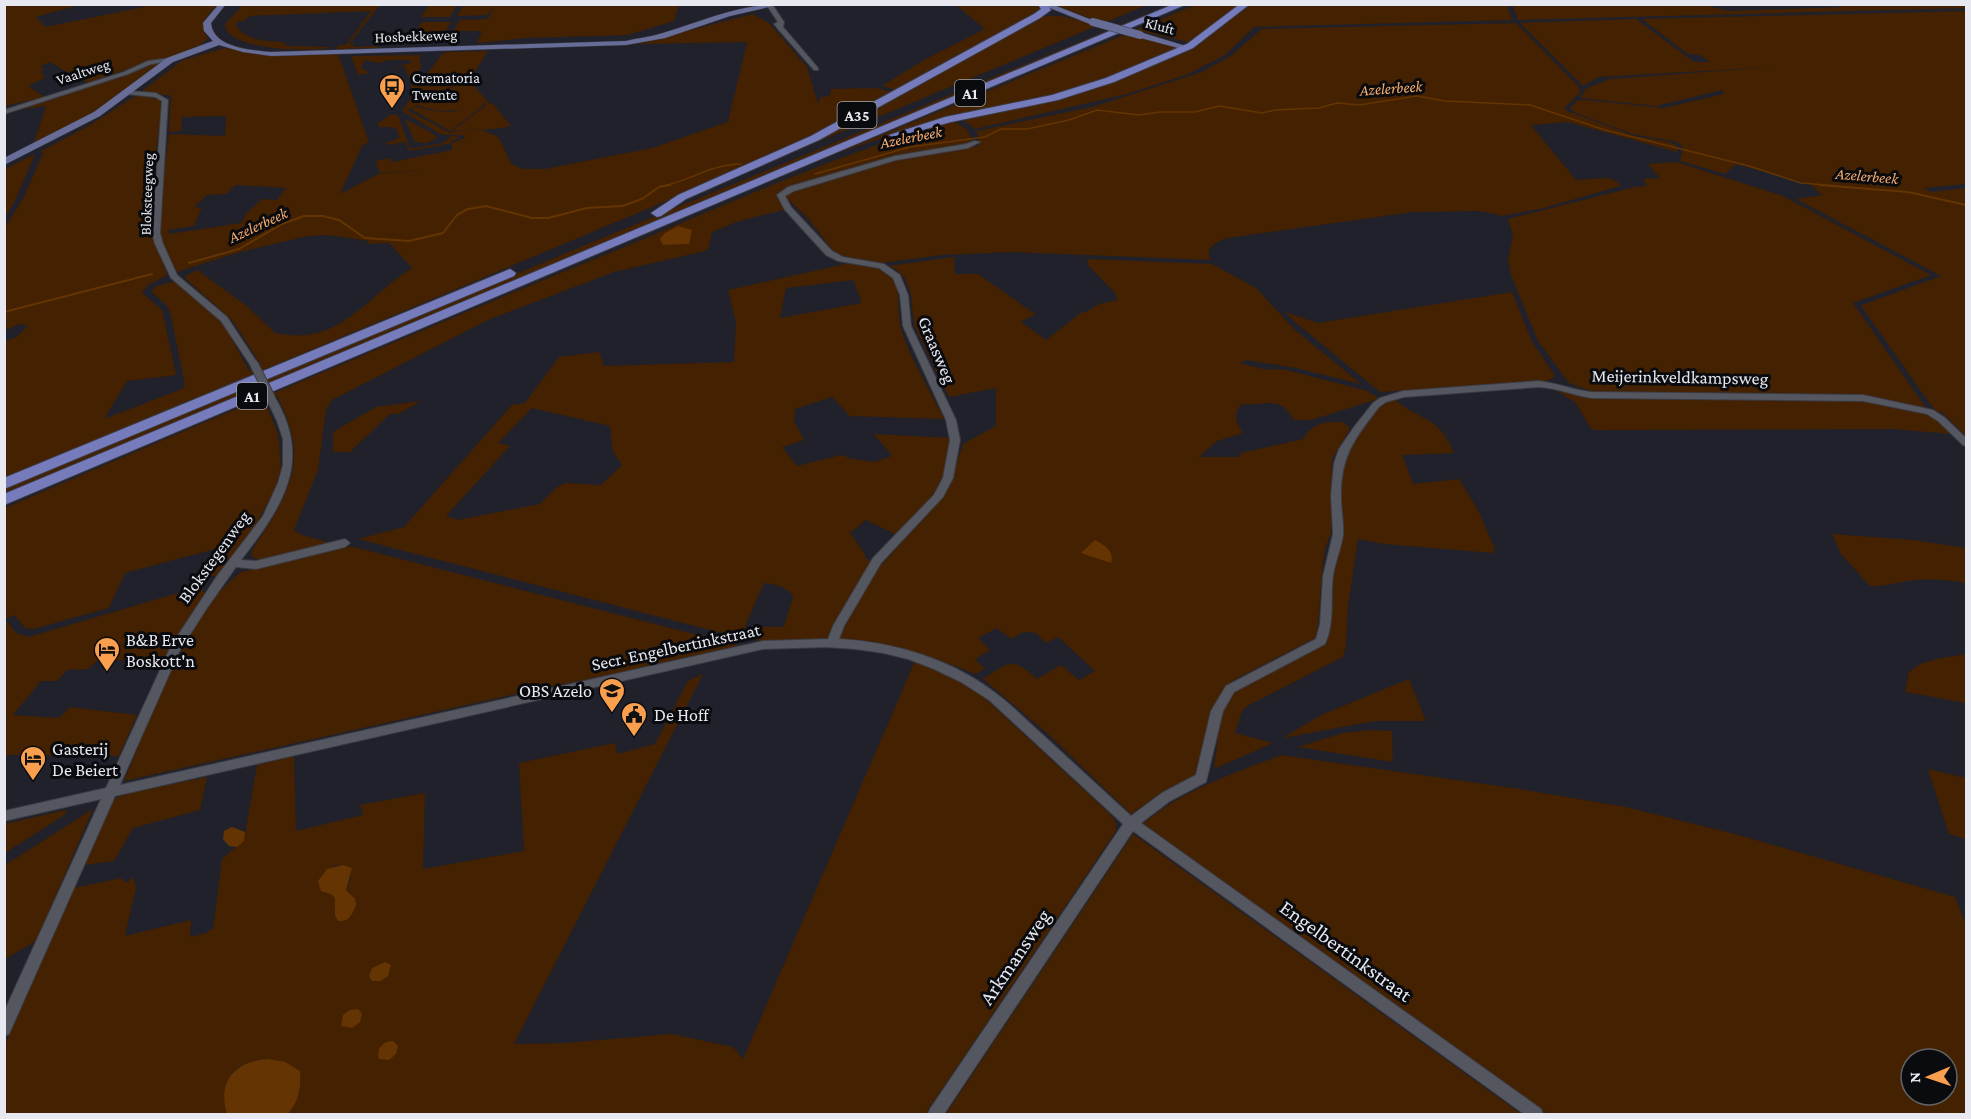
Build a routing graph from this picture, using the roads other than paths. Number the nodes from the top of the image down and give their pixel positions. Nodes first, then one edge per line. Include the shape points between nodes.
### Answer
1 (223, 4) edge
2 (1043, 4) edge
3 (1052, 4) edge
4 (1165, 4) edge
5 (1183, 4) edge
6 (1246, 4) edge
7 (766, 5) edge
8 (1093, 22) junction
9 (219, 42) junction
10 (1185, 47) junction
11 (170, 60) junction
12 (816, 69) dead end
13 (128, 93) junction
14 (4, 112) edge
15 (977, 142) dead end
16 (4, 162) edge
17 (762, 180) junction
18 (657, 213) junction
19 (271, 398) joint
20 (1966, 443) edge
21 (4, 484) edge
22 (4, 500) edge
23 (345, 543) dead end
24 (233, 563) junction
25 (834, 642) junction
26 (108, 793) junction
27 (4, 816) edge
28 (1131, 823) junction
29 (4, 1029) edge
30 (935, 1114) edge
31 (1536, 1114) edge

1 - 9 main road via 207,23 212,37
2 - 8 main road, Kluft
2 - 18 highway, A35 via 1046,10 1037,16 815,138 682,197
3 - 8 main road, Kluft
4 - 18 highway, A1
5 - 17 highway, A1
6 - 10 highway, A35
7 - 9 main road, Hosbekkeweg via 656,38 614,44 271,54
7 - 12 street via 781,22 778,26
8 - 10 main road, Kluft, bridge
9 - 11 main road
10 - 17 highway, A35 via 1096,85 923,126
11 - 13 main road
11 - 14 street, Vaaltweg via 150,62
13 - 16 main road via 97,114
13 - 19 street, Bloksteegweg, bridge via 156,95 165,100 156,232 174,276 224,320
15 - 25 street, Graasweg via 895,158 781,195 829,253 881,266 897,277 904,295 907,326 951,420 955,440 948,478 938,497 877,561
17 - 22 highway, A1
18 - 21 highway, A1
19 - 24 street, Blokstegenweg via 288,446 284,480 271,511
20 - 28 street, Meijerinkveldkampsweg via 1930,412 1863,398 1591,395 1539,384 1403,394 1383,400 1357,429 1339,463 1338,534 1328,576 1326,624 1321,641 1230,689 1218,711 1202,778 1166,797
23 - 24 street via 256,565
24 - 26 street, Blokstegenweg via 175,649
25 - 26 street, Secr. Engelbertinkstraat via 743,649
25 - 28 street, Secr. Engelbertinkstraat via 871,645 920,657 970,681 1023,722
26 - 27 street, Secr. Engelbertinkstraat
26 - 29 street, Blokstegenweg
28 - 30 street, Arkmansweg
28 - 31 street, Engelbertinkstraat

